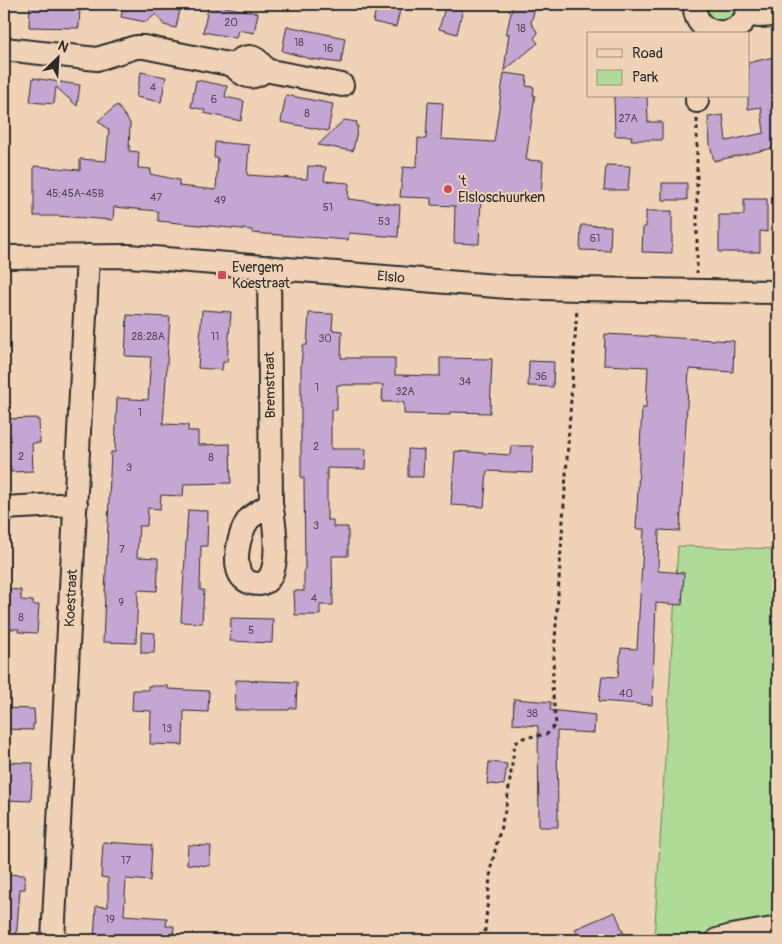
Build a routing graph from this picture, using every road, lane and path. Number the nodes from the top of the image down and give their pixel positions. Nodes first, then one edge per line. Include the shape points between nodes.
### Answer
1 (695, 4) edge
2 (747, 8) edge
3 (778, 15) edge
4 (706, 31) edge
5 (724, 32) edge
6 (4, 50) edge
7 (342, 85) dead end
8 (697, 99) edge
9 (88, 256) junction
10 (4, 257) edge
11 (269, 267) junction
12 (578, 290) junction
13 (698, 290) junction
14 (778, 292) edge
15 (76, 504) junction
16 (271, 504) dead end
17 (4, 508) edge
18 (778, 928) edge
19 (53, 940) edge
20 (484, 940) edge
21 (717, 940) edge

1 - 4 street via 695,14
2 - 3 street via 758,16
2 - 5 street via 744,20 735,29
6 - 7 street via 97,59 144,47 233,65 248,57 260,62 265,70
8 - 13 path
9 - 10 street, Elslo
9 - 11 street, Elslo
9 - 15 street, Koestraat
11 - 12 street, Elslo
11 - 16 street, Bremstraat
12 - 13 street, Elslo
12 - 20 path via 552,686 556,724 547,734 523,738 515,743 491,867
13 - 14 street, Elslo
15 - 17 street
15 - 19 street, Koestraat
18 - 21 street

